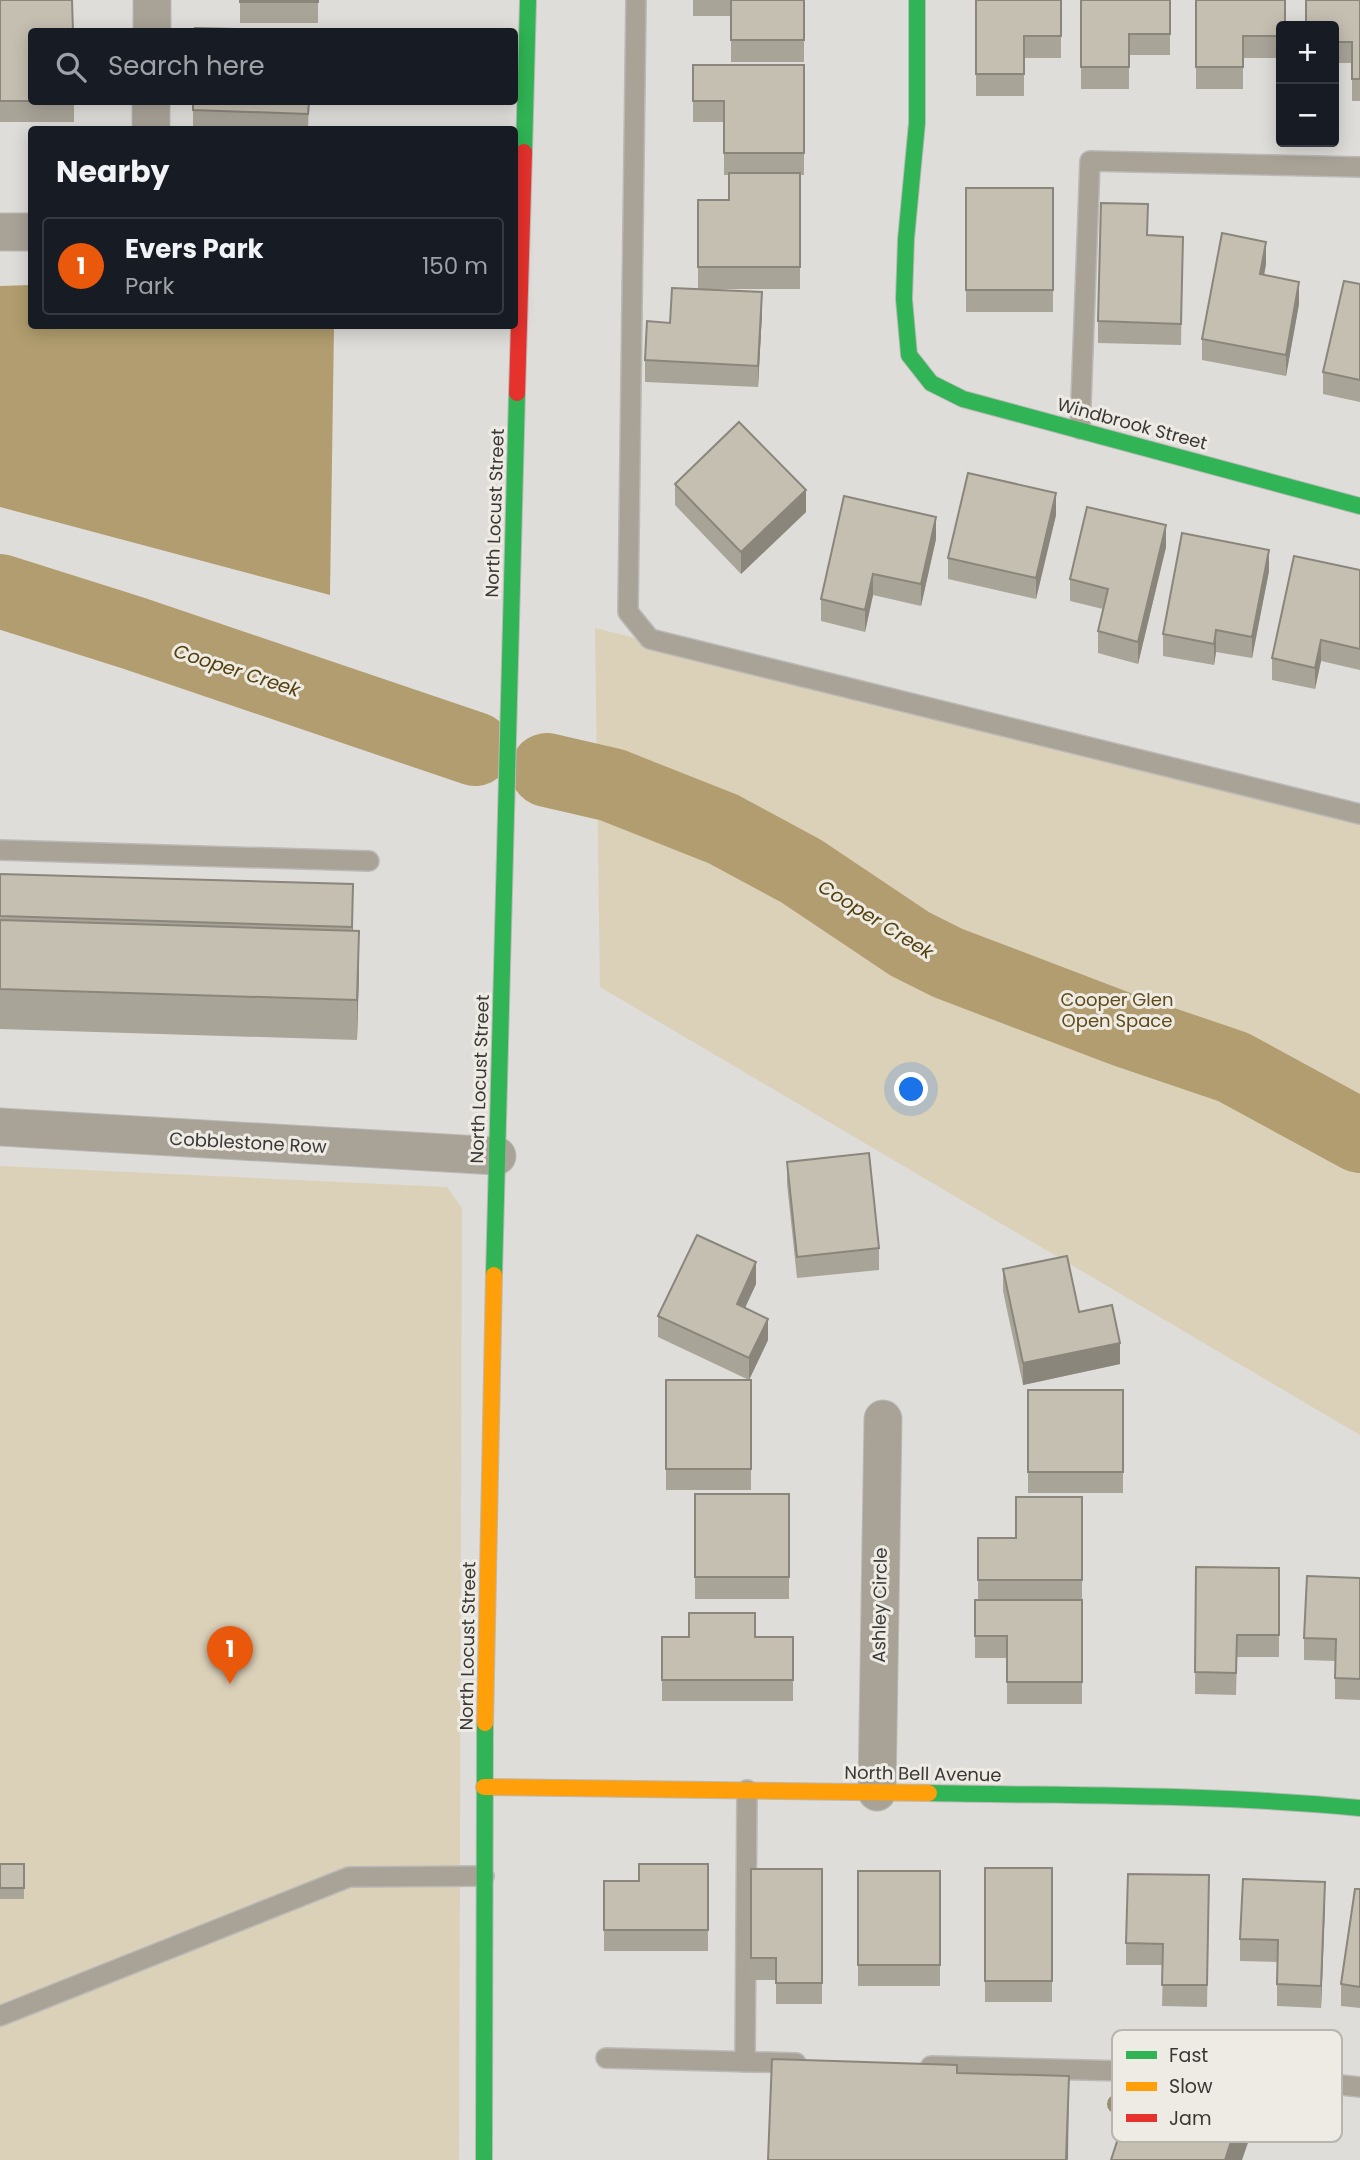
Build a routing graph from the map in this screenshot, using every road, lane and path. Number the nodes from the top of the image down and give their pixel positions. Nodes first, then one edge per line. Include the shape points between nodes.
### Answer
1 (152, 0) edge
2 (528, 0) edge
3 (636, 0) edge
4 (917, 0) edge
5 (152, 28) edge
6 (151, 105) edge
7 (151, 126) edge
8 (1360, 167) edge
9 (0, 232) edge
10 (28, 232) edge
11 (1080, 429) junction
12 (1360, 506) edge
13 (1360, 814) edge
14 (0, 850) edge
15 (369, 861) dead end
16 (0, 1128) edge
17 (497, 1156) junction
18 (883, 1419) dead end
19 (484, 1787) junction
20 (747, 1790) junction
21 (877, 1792) junction
22 (1360, 1808) edge
23 (484, 1876) junction
24 (0, 2016) edge
25 (606, 2058) dead end
26 (745, 2062) junction
27 (819, 2064) edge
28 (914, 2066) edge
29 (1112, 2071) edge
30 (1342, 2085) edge
31 (1360, 2087) edge
32 (484, 2160) edge

1 - 5 street
2 - 17 main road, North Locust Street
3 - 13 lane via 628,612 650,639
4 - 11 main road, Windbrook Street via 917,122 905,287 909,355 931,383 963,399
6 - 7 street
8 - 11 lane via 1090,162
9 - 10 street
11 - 12 main road, Windbrook Street
14 - 15 lane
16 - 17 street, Cobblestone Row
17 - 19 main road, North Locust Street
18 - 21 street, Ashley Circle
19 - 20 main road, North Bell Avenue
19 - 23 main road, North Locust Street
20 - 21 main road, North Bell Avenue
20 - 26 lane
21 - 22 main road, North Bell Avenue via 1169,1797
23 - 24 lane via 349,1877
23 - 32 main road, North Locust Street
25 - 26 lane
26 - 27 lane
28 - 29 lane
30 - 31 lane

